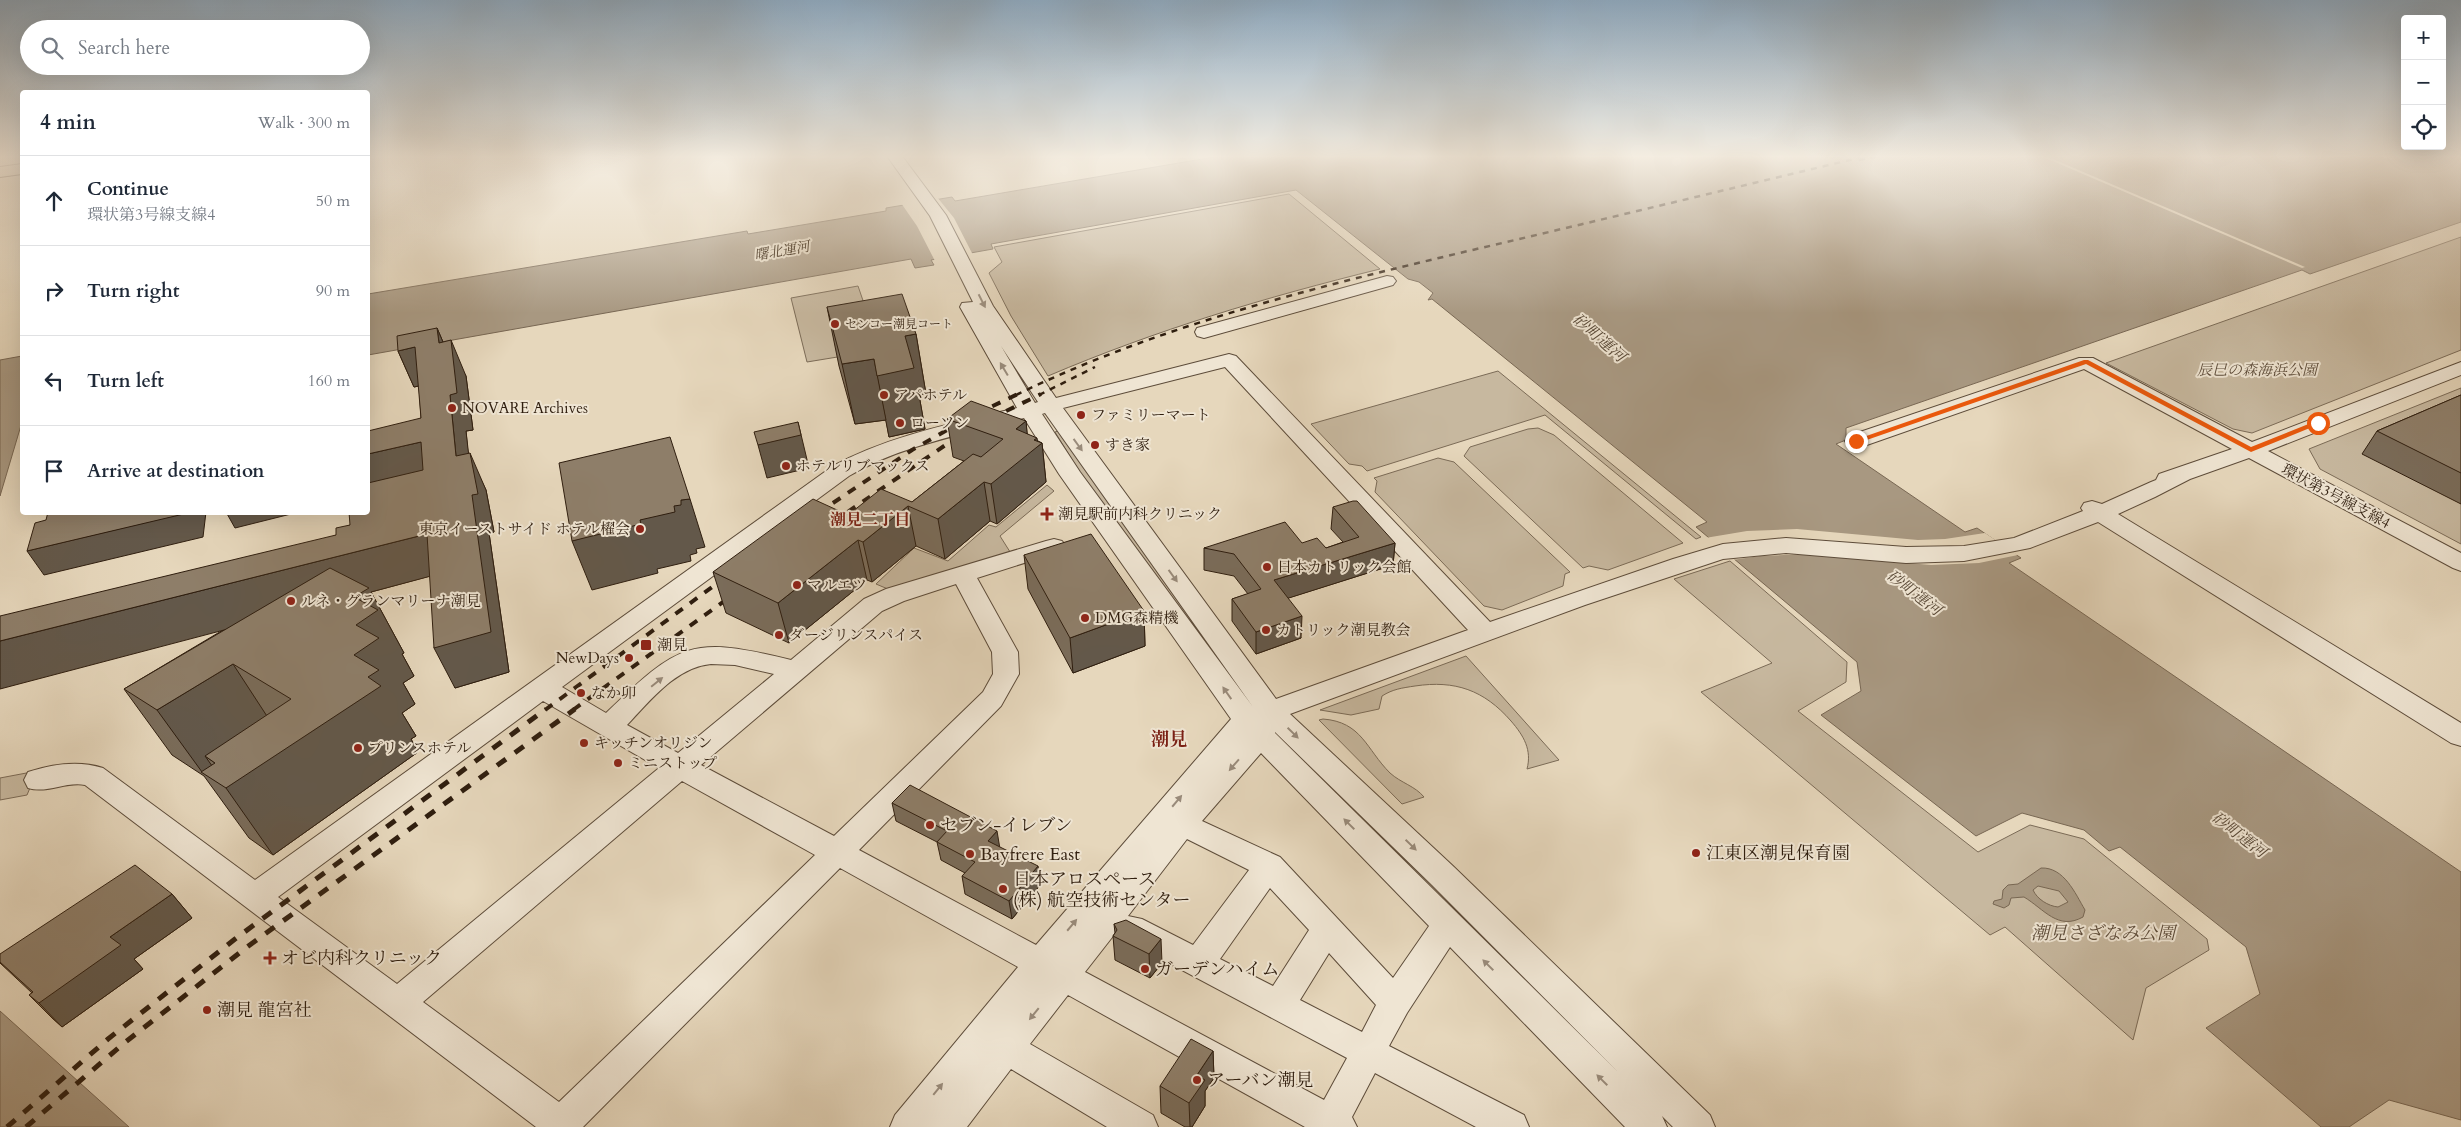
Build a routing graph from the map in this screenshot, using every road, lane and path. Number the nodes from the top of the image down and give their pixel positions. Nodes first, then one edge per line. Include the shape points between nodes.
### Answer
1 (921, 209) edge
2 (1387, 281) dead end
3 (1229, 360) junction
4 (2461, 368) edge
5 (1040, 408) junction
6 (1856, 441) dead end
7 (2251, 450) junction
8 (2096, 510) junction
9 (1090, 535) junction
10 (2004, 544) joint
11 (1717, 550) joint
12 (2461, 563) edge
13 (963, 574) junction
14 (1486, 633) junction
15 (795, 670) junction
16 (542, 688) junction
17 (1259, 722) junction
18 (608, 727) junction
19 (2461, 736) edge
20 (680, 766) junction
21 (38, 780) dead end
22 (1182, 824) junction
23 (837, 852) junction
24 (1270, 866) junction
25 (256, 896) junction
26 (1110, 918) junction
27 (1448, 924) junction
28 (1327, 928) junction
29 (1198, 963) junction
30 (1053, 969) junction
31 (1395, 1003) junction
32 (397, 1004) junction
33 (1278, 1005) junction
34 (1007, 1049) junction
35 (1369, 1052) junction
36 (1633, 1121) edge
37 (1332, 1125) edge
38 (563, 1126) edge
39 (908, 1127) edge
40 (946, 1127) edge
41 (1140, 1127) edge
42 (1511, 1127) edge
43 (1697, 1127) edge

1 - 5 street via 924,218 984,306
2 - 3 street via 1198,326
3 - 5 street
3 - 14 street
4 - 7 street, 環状第3号線支線4
5 - 9 street via 1070,474
5 - 16 street via 890,448 864,458 841,471
5 -> 17 street
6 - 7 street via 2086,362
7 - 8 street via 2181,475 2158,489
7 - 12 street, 環状第3号線支線4
8 - 10 street
8 - 19 street
9 - 13 street
17 -> 9 street
10 - 11 street via 1968,553 1938,555 1796,544
11 - 14 street
13 - 15 street via 882,600
13 - 23 street via 1005,652 1006,674 1001,686
14 - 17 street
18 -> 15 street via 654,684 689,659 722,656
15 - 20 street
16 - 18 street
16 - 25 street
17 -> 22 street
27 -> 17 street
30 -> 17 street
17 -> 43 street via 1443,876
18 - 20 street
20 - 23 street
20 - 32 street
21 - 25 street via 78,773 93,776
22 - 24 street
22 - 26 street
23 - 30 street
23 - 38 street
24 - 28 street
24 - 29 street
25 - 32 street
26 - 29 street
26 - 30 street
27 - 31 street
36 -> 27 street
28 - 31 street
28 - 33 street
29 - 33 street
30 -> 34 street
30 - 37 street
39 -> 30 street
31 - 35 street
32 - 38 street
33 - 35 street
34 - 40 street
34 - 41 street
35 - 37 street
35 - 42 street

